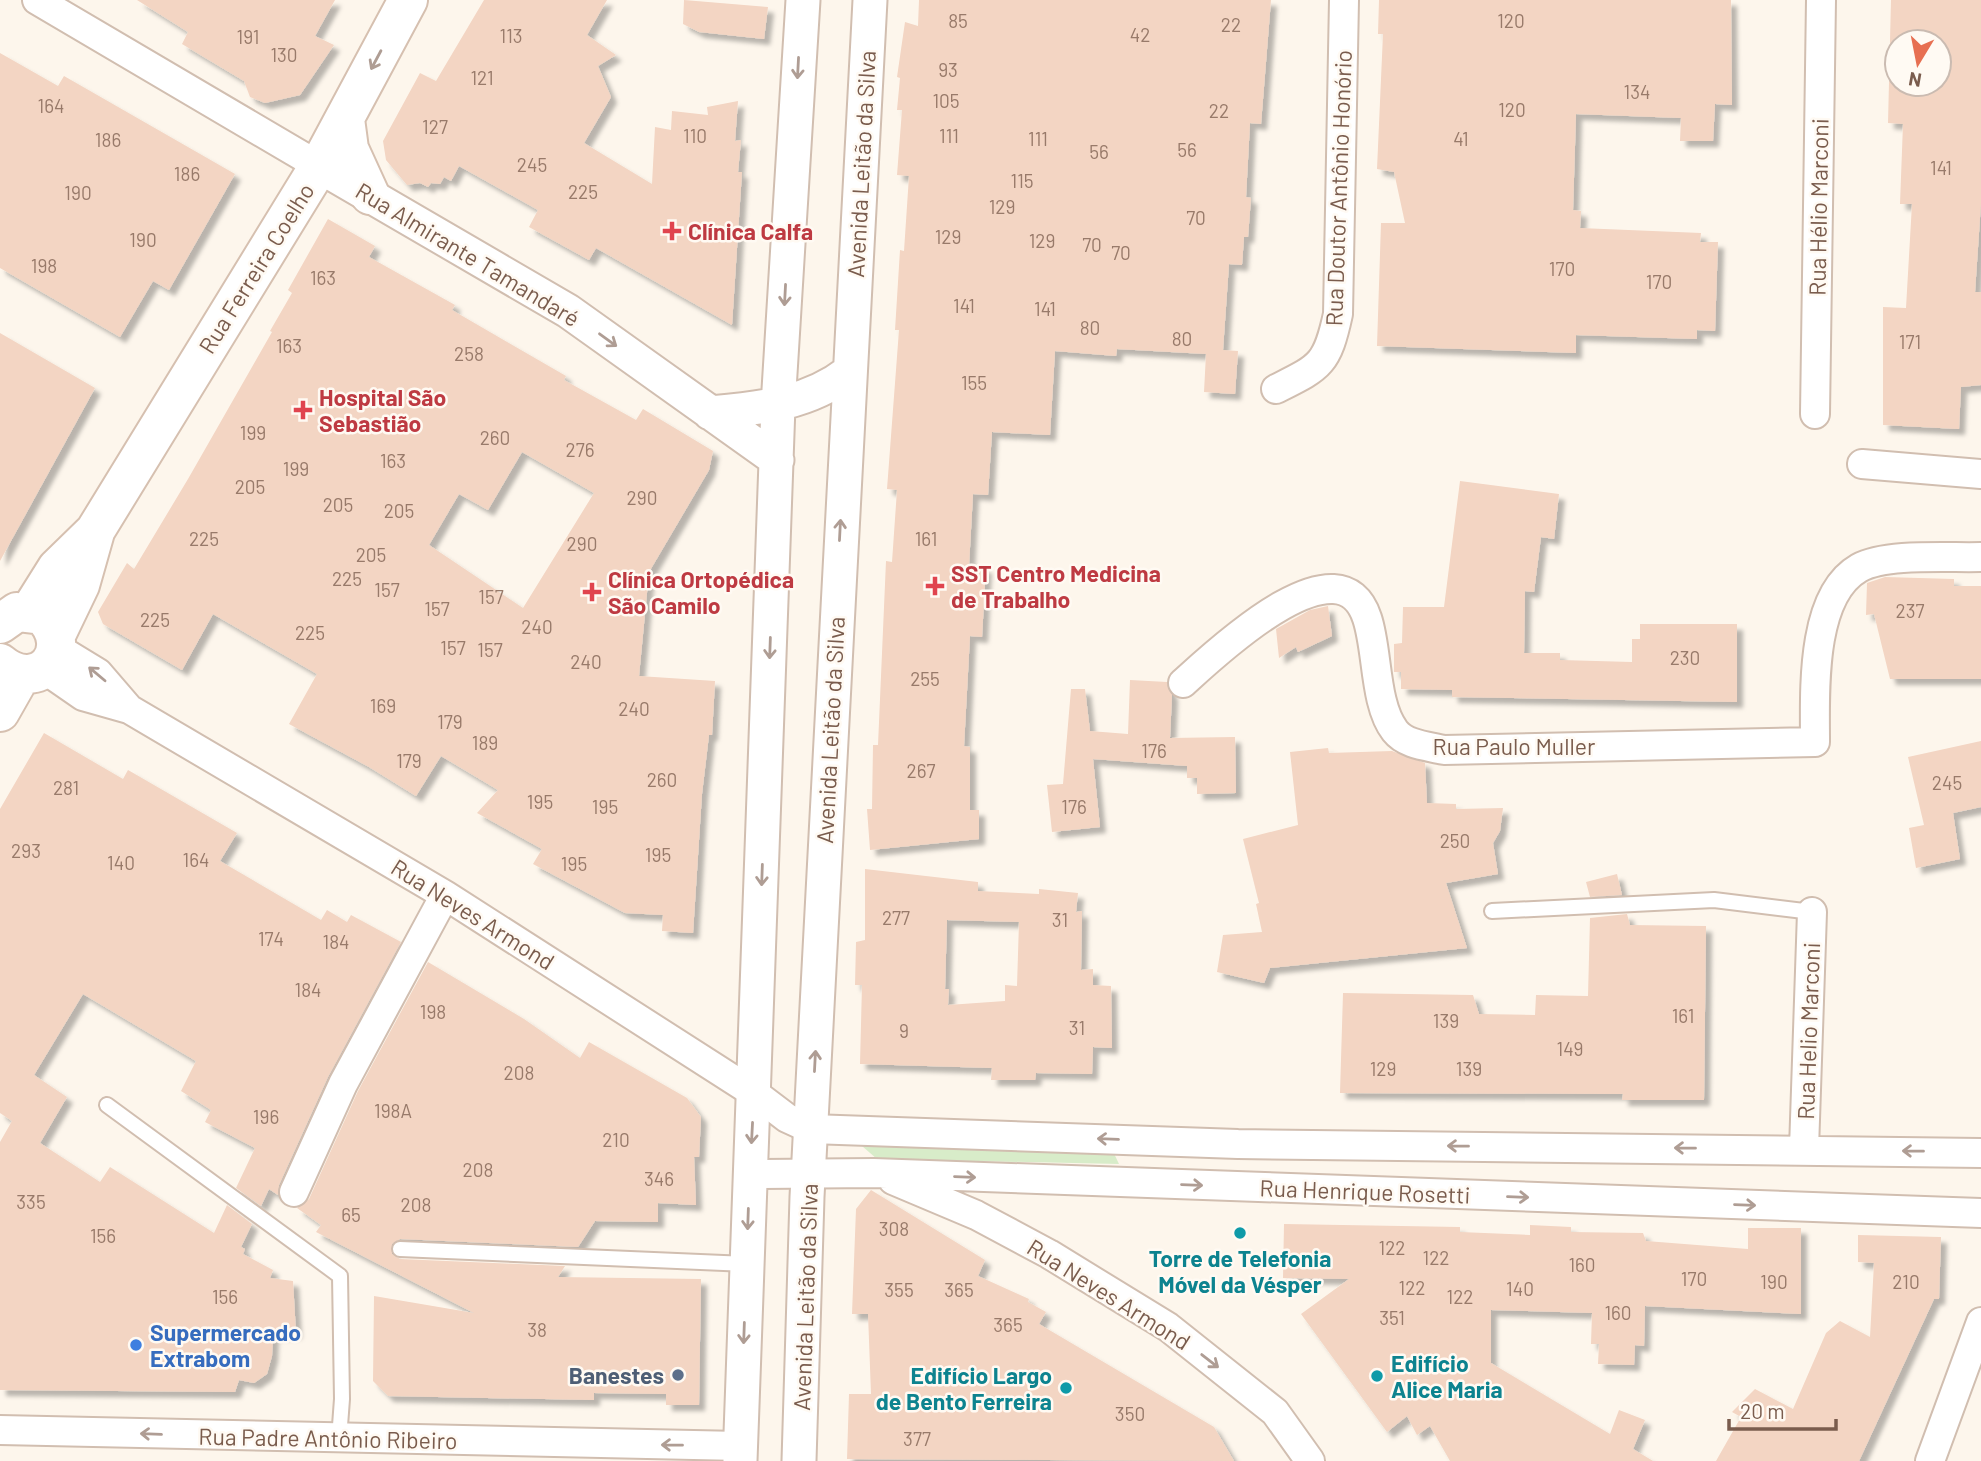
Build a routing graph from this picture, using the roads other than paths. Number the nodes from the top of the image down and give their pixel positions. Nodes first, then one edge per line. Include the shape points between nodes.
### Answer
1 (37, 0) edge
2 (408, 0) edge
3 (803, 0) edge
4 (870, 0) edge
5 (1344, 0) edge
6 (1821, 0) edge
7 (345, 119) junction
8 (319, 166) junction
9 (370, 195) junction
10 (849, 372) junction
11 (1276, 390) dead end
12 (778, 406) junction
13 (710, 413) junction
14 (1815, 414) dead end
15 (777, 460) junction
16 (1862, 464) dead end
17 (1981, 474) edge
18 (1981, 557) edge
19 (24, 639) edge
20 (1183, 683) dead end
21 (0, 712) edge
22 (445, 895) junction
23 (1492, 911) dead end
24 (1812, 912) joint
25 (754, 1093) junction
26 (107, 1105) dead end
27 (811, 1129) junction
28 (1804, 1149) junction
29 (1981, 1153) edge
30 (874, 1173) junction
31 (750, 1174) junction
32 (809, 1175) junction
33 (294, 1192) dead end
34 (1981, 1213) edge
35 (400, 1249) dead end
36 (747, 1264) junction
37 (1981, 1322) edge
38 (0, 1430) edge
39 (339, 1439) junction
40 (740, 1453) edge
41 (799, 1461) edge
42 (1310, 1461) edge
43 (1930, 1461) edge

1 - 8 street, Rua Almirante Tamandaré
2 -> 7 main road, Rua Ferreira Coelho
3 -> 12 street
4 - 10 street, Avenida Leitão da Silva
5 - 11 street, Rua Doutor Antônio Honório via 1338,314 1331,346 1316,369
6 - 14 street, Rua Hélio Marconi
7 - 8 main road, Rua Ferreira Coelho
7 - 9 main road via 349,149
8 - 9 street, Rua Almirante Tamandaré
8 - 19 main road, Rua Ferreira Coelho via 95,531 79,585
9 -> 13 street, Rua Almirante Tamandaré via 568,311
10 - 12 street via 829,388
27 -> 10 street, Avenida Leitão da Silva
12 - 13 street
12 - 15 street
13 - 15 street, Rua Almirante Tamandaré
15 -> 25 street
16 - 17 street
18 - 20 street, Rua Paulo Muller via 1885,561 1859,568 1835,591 1815,671 1815,742 1444,750 1413,744 1396,732 1385,712 1367,617 1358,600 1330,588 1314,590 1262,618
19 - 21 main road, Rua Ferreira Coelho
19 - 22 street, Rua Neves Armond via 83,696 129,709
22 - 25 street, Rua Neves Armond
22 - 33 street via 343,1084
23 - 24 lane via 1714,900
24 - 28 street, Rua Helio Marconi
25 - 27 street, Rua Neves Armond via 787,1118
25 -> 31 street
26 - 39 lane via 340,1276
28 -> 27 street, Rua Henrique Rosetti via 1238,1144
27 - 32 street, Avenida Leitão da Silva
29 -> 28 street, Rua Henrique Rosetti
30 - 32 street, Rua Henrique Rosetti
30 -> 34 street, Rua Henrique Rosetti
30 -> 42 street, Rua Neves Armond via 976,1215 1168,1327 1275,1412
31 - 32 street, Rua Henrique Rosetti
31 -> 36 street
32 - 41 street, Avenida Leitão da Silva
35 - 36 lane
36 -> 40 street
37 - 43 street
39 -> 38 street, Rua Padre Antônio Ribeiro
40 -> 39 street, Rua Padre Antônio Ribeiro

